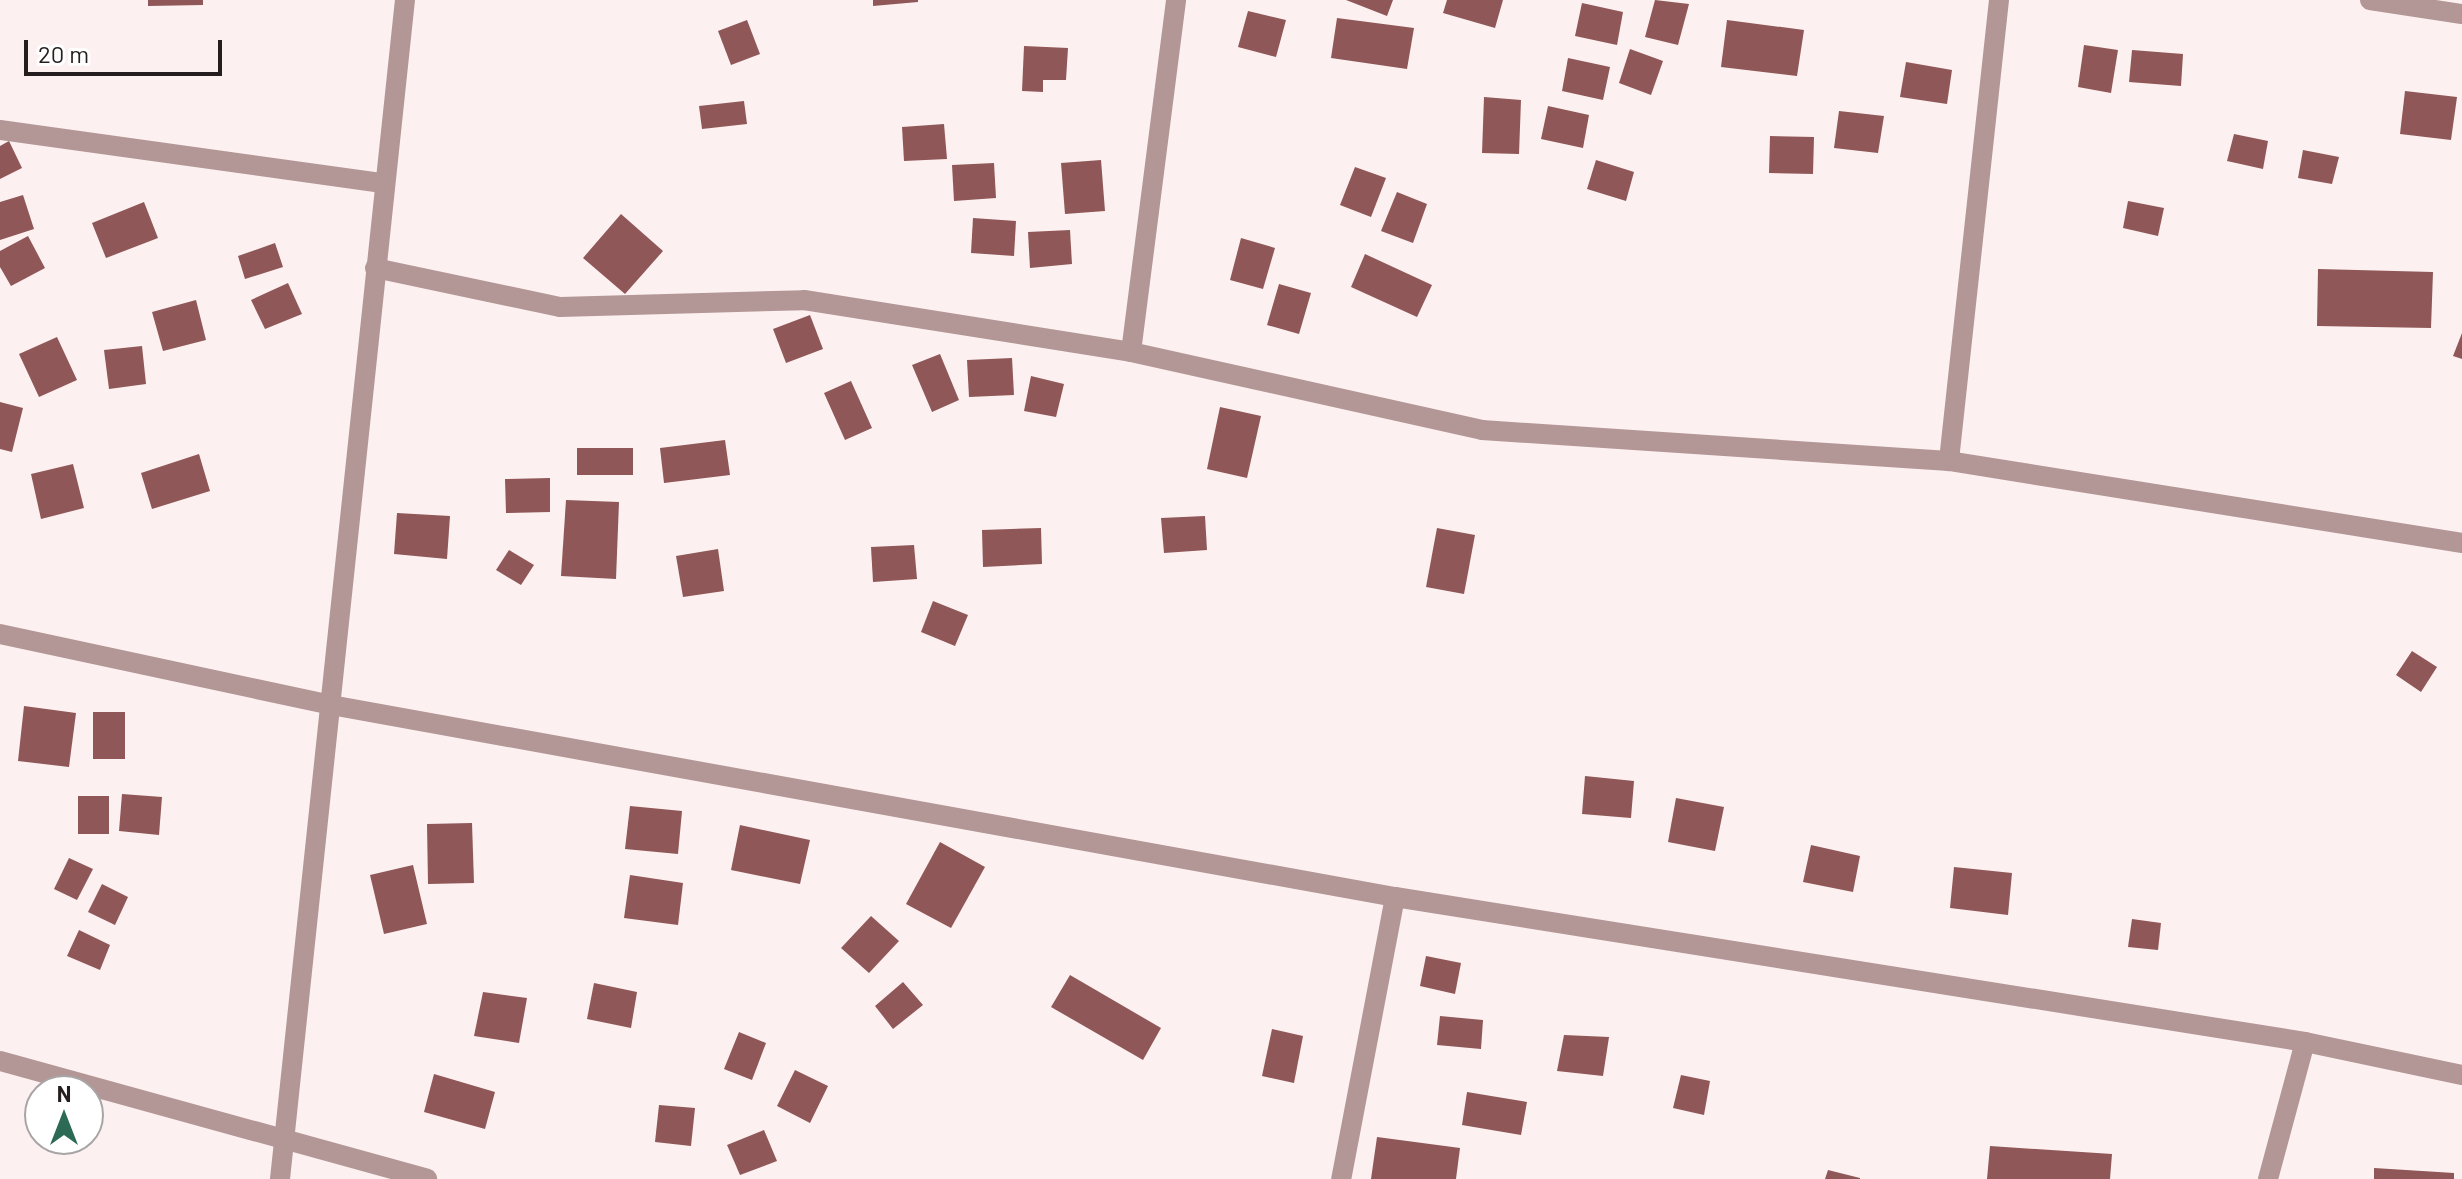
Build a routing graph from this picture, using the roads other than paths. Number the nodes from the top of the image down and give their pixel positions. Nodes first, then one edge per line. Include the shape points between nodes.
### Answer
1 (405, 0) edge
2 (1176, 0) edge
3 (1999, 0) edge
4 (2370, 0) edge
5 (2462, 14) edge
6 (0, 130) edge
7 (384, 183) junction
8 (375, 268) junction
9 (1131, 352) junction
10 (1949, 461) junction
11 (2462, 543) edge
12 (0, 634) edge
13 (331, 705) junction
14 (1395, 897) junction
15 (2305, 1042) junction
16 (0, 1061) edge
17 (2462, 1075) edge
18 (285, 1138) junction
19 (280, 1179) edge
20 (427, 1179) edge
21 (1341, 1179) edge
22 (2268, 1179) edge

1 - 7 street
2 - 9 street
3 - 10 street
4 - 5 street
6 - 7 street
7 - 8 street
8 - 9 street via 560,307 804,300
8 - 13 street
9 - 10 street via 1482,430
10 - 11 street
12 - 13 street
13 - 14 street
13 - 18 street
14 - 15 street
14 - 21 street
15 - 17 street
15 - 22 street
16 - 18 street
18 - 19 street
18 - 20 street

